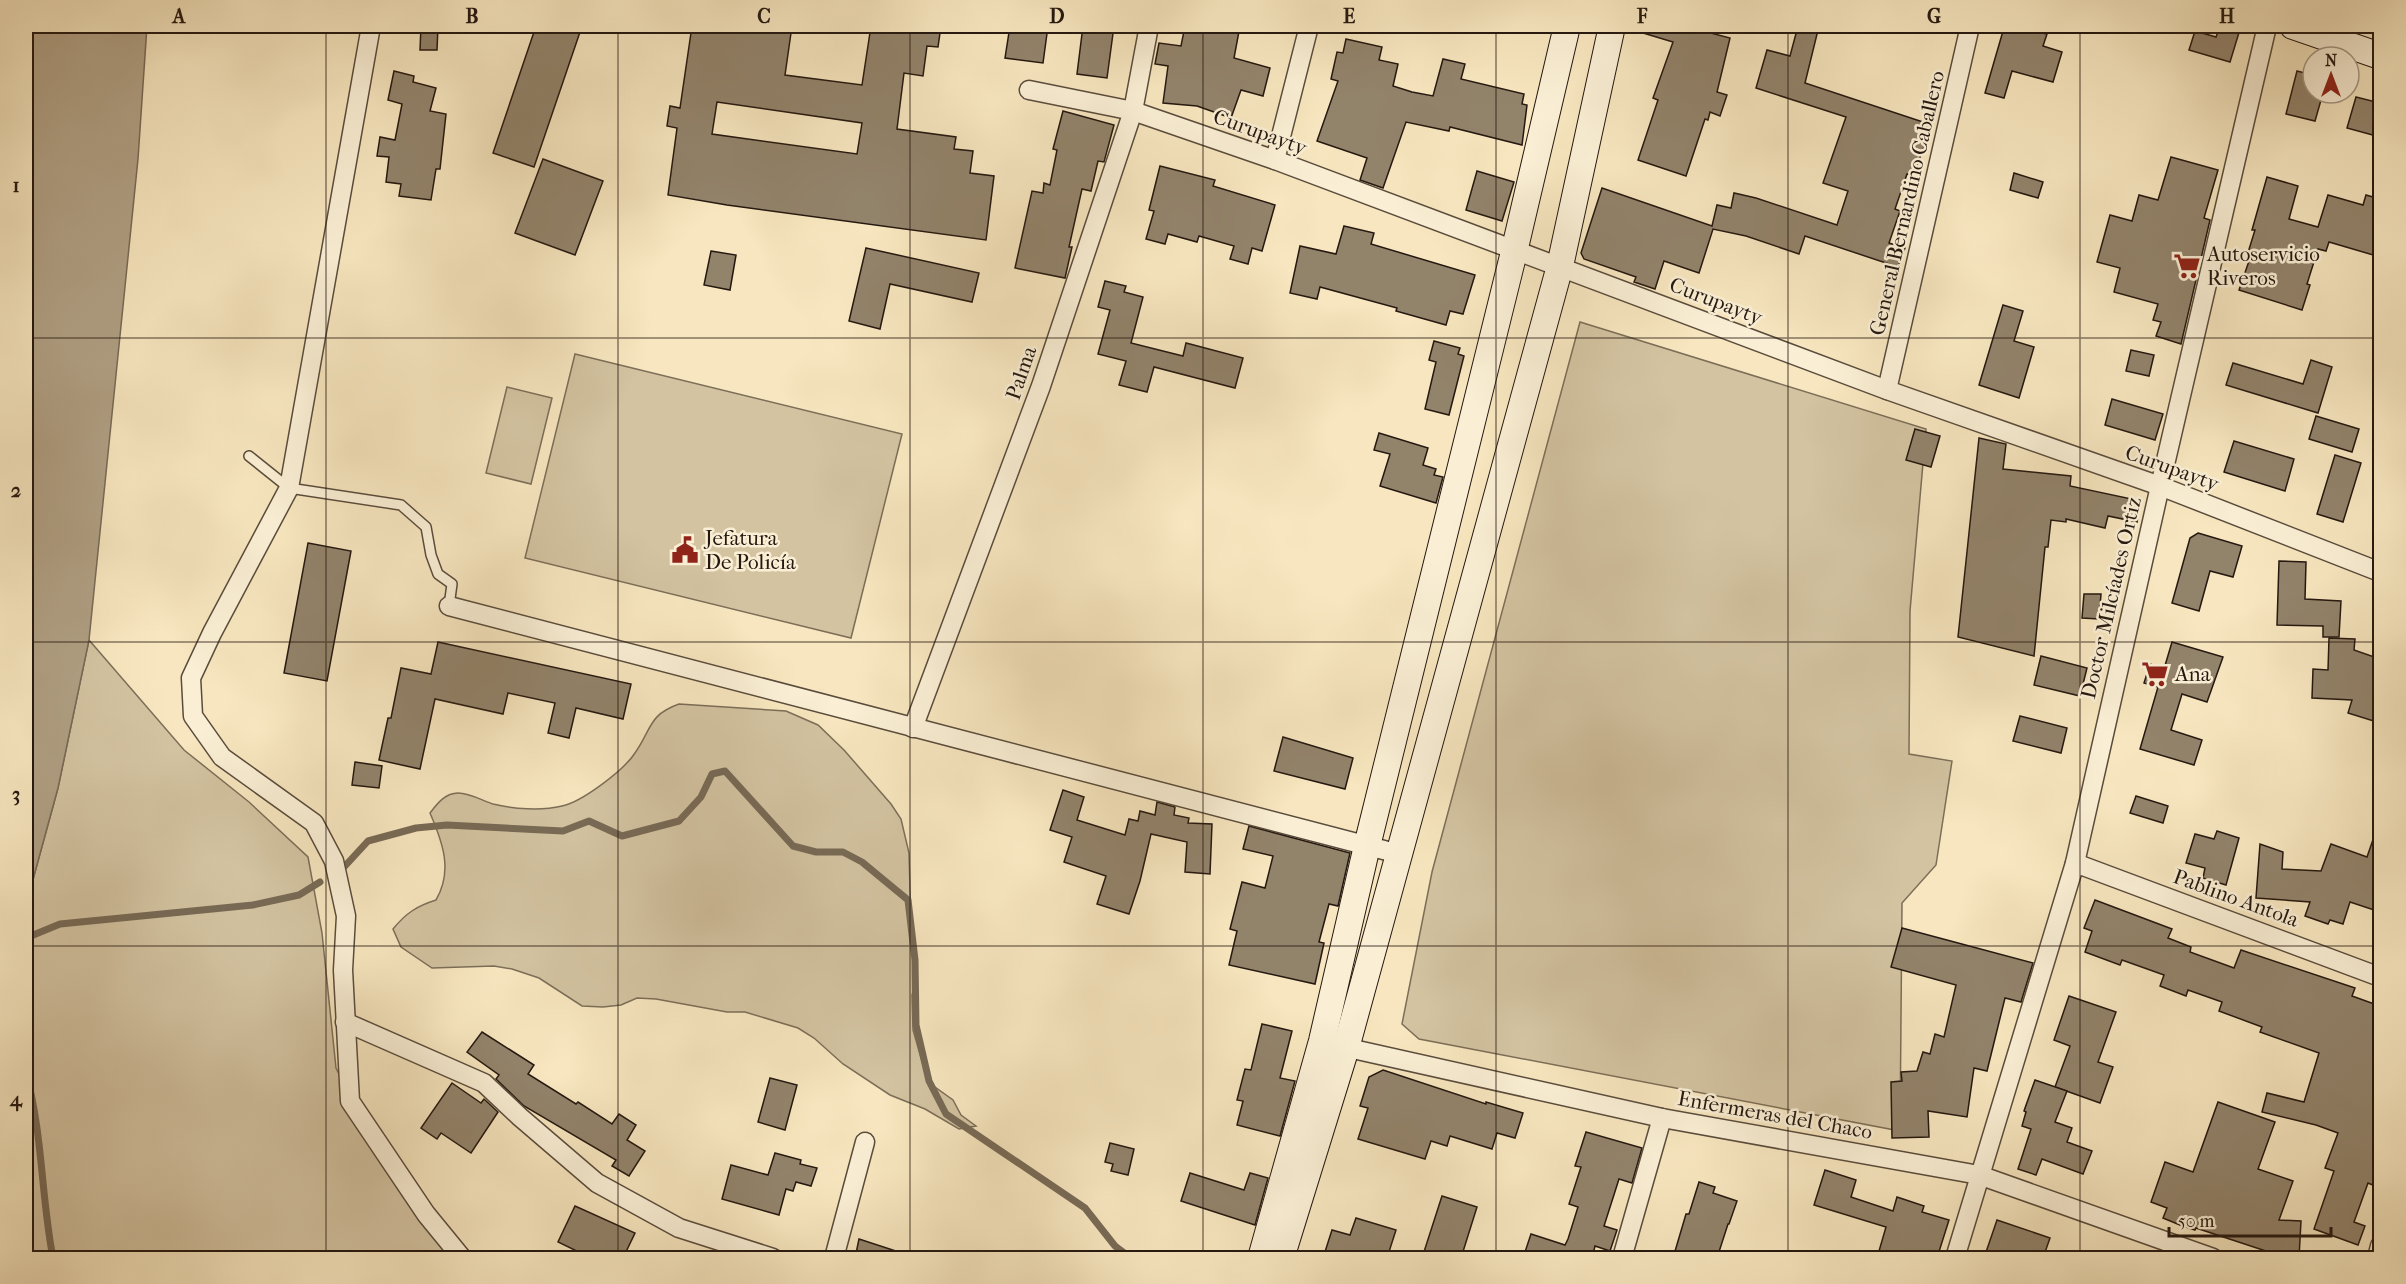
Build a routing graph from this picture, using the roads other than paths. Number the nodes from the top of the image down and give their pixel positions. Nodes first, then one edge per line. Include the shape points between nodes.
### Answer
1 (371, 26) edge
2 (1149, 26) edge
3 (1309, 26) edge
4 (1567, 26) edge
5 (1612, 26) edge
6 (1970, 26) edge
7 (2267, 26) edge
8 (2293, 26) edge
9 (2380, 56) edge
10 (1029, 90) dead end
11 (1133, 111) junction
12 (1275, 160) junction
13 (1514, 252) junction
14 (1560, 266) junction
15 (1887, 390) junction
16 (249, 456) dead end
17 (2160, 486) junction
18 (289, 488) junction
19 (2380, 572) edge
20 (449, 606) joint
21 (913, 728) junction
22 (1367, 846) junction
23 (1398, 854) junction
24 (2075, 862) junction
25 (2380, 977) edge
26 (345, 1022) junction
27 (1322, 1041) junction
28 (1346, 1048) junction
29 (1662, 1118) junction
30 (865, 1142) dead end
31 (1979, 1175) junction
32 (2380, 1246) edge
33 (462, 1258) edge
34 (773, 1258) edge
35 (834, 1258) edge
36 (1261, 1258) edge
37 (1281, 1258) edge
38 (1622, 1258) edge
39 (1955, 1258) edge
40 (2213, 1258) edge
41 (2377, 1258) edge

1 - 18 street
2 - 11 street, Palma
3 - 12 street
4 - 13 main road
5 - 14 main road
6 - 15 street, General Bernardino Caballero
7 - 17 street, Doctor Milcíades Ortiz
8 - 9 main road
10 - 11 street, Curupayty
11 - 12 street, Curupayty
11 - 21 street, Palma via 1041,386
12 - 13 street, Curupayty
13 - 14 street, Curupayty
13 - 22 main road
14 - 15 street, Curupayty
14 - 23 main road
15 - 17 street, Curupayty
16 - 18 lane
17 - 19 street, Curupayty
17 - 24 street, Doctor Milcíades Ortiz
18 - 20 lane via 401,505 426,527 438,574 452,584
18 - 26 street via 191,678 193,716 222,757 314,823 334,861 346,916
20 - 21 street
21 - 22 street
22 - 23 street
22 - 27 main road
23 - 28 main road
24 - 25 street, Pablino Antola
24 - 31 street, Doctor Milcíades Ortiz
26 - 33 street via 350,1101 426,1214
26 - 34 street via 484,1083 597,1183 678,1228
27 - 28 street, Enfermeras del Chaco
27 - 36 main road
28 - 29 street, Enfermeras del Chaco
28 - 37 main road
29 - 31 street, Enfermeras del Chaco
29 - 38 street
30 - 35 street
31 - 39 street, Doctor Milcíades Ortiz
31 - 40 street, Enfermeras del Chaco
32 - 41 street

